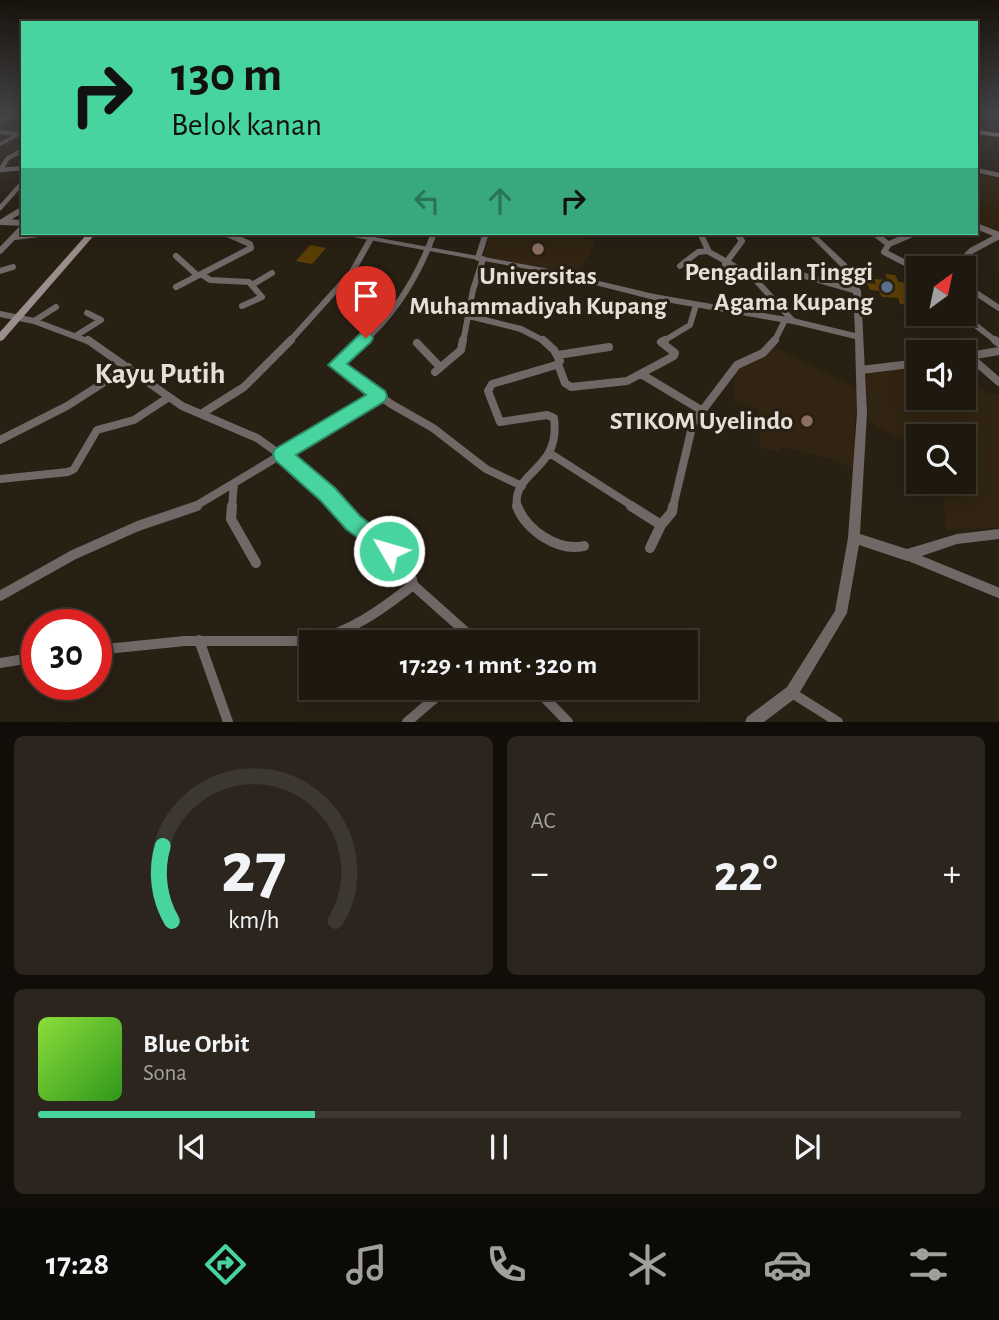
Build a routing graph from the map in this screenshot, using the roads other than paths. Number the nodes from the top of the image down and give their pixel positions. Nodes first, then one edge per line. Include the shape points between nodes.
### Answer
1 (21, 151) edge
2 (21, 168) edge
3 (0, 170) edge
4 (978, 170) edge
5 (999, 175) edge
6 (21, 185) edge
7 (0, 208) edge
8 (21, 210) edge
9 (1, 222) edge
10 (21, 225) edge
11 (978, 227) edge
12 (21, 228) edge
13 (998, 234) edge
14 (31, 235) edge
15 (90, 235) edge
16 (230, 235) edge
17 (373, 235) edge
18 (433, 235) edge
19 (486, 235) edge
20 (701, 235) edge
21 (738, 235) dead end
22 (812, 235) edge
23 (877, 235) edge
24 (910, 235) edge
25 (15, 237) junction
26 (888, 244) junction
27 (428, 249) junction
28 (0, 251) edge
29 (707, 251) junction
30 (176, 256) dead end
31 (966, 256) edge
32 (480, 258) junction
33 (906, 263) edge
34 (724, 264) junction
35 (680, 266) dead end
36 (13, 267) dead end
37 (0, 271) edge
38 (272, 273) dead end
39 (199, 274) junction
40 (797, 274) dead end
41 (252, 285) junction
42 (176, 287) dead end
43 (857, 291) junction
44 (976, 293) edge
45 (999, 298) edge
46 (991, 303) junction
47 (696, 305) junction
48 (242, 306) dead end
49 (56, 307) dead end
50 (999, 308) edge
51 (87, 313) dead end
52 (0, 314) edge
53 (468, 316) junction
54 (20, 317) junction
55 (34, 321) junction
56 (789, 321) junction
57 (976, 325) edge
58 (77, 335) junction
59 (859, 337) junction
60 (0, 338) edge
61 (417, 343) dead end
62 (999, 343) edge
63 (609, 347) dead end
64 (999, 351) edge
65 (976, 355) edge
66 (558, 359) junction
67 (976, 363) edge
68 (906, 365) edge
69 (128, 367) junction
70 (861, 370) junction
71 (641, 374) junction
72 (999, 382) edge
73 (379, 396) junction
74 (169, 397) junction
75 (701, 410) junction
76 (200, 414) junction
77 (0, 440) edge
78 (282, 454) junction
79 (551, 454) junction
80 (0, 479) edge
81 (234, 483) junction
82 (522, 486) junction
83 (661, 525) junction
84 (999, 534) edge
85 (855, 538) junction
86 (584, 546) dead end
87 (650, 548) dead end
88 (907, 555) junction
89 (256, 563) dead end
90 (413, 585) junction
91 (999, 593) edge
92 (0, 596) edge
93 (464, 630) edge
94 (200, 640) junction
95 (112, 648) edge
96 (21, 660) edge
97 (0, 663) edge
98 (792, 692) junction
99 (433, 700) edge
100 (547, 700) edge
101 (228, 722) edge
102 (407, 722) edge
103 (568, 722) edge
104 (752, 722) edge
105 (838, 722) edge

1 - 3 street via 8,158
2 - 3 street
4 - 5 street
6 - 7 street
8 - 9 street
9 - 10 street
11 - 13 street
12 - 25 street
13 - 31 street
14 - 25 street
15 - 54 main road
16 - 39 street via 251,247
17 - 27 street
17 - 76 street via 350,277 262,372 234,396
18 - 27 street
19 - 32 street
20 - 29 street
21 - 34 street via 742,241
22 - 43 street via 844,266
23 - 26 street
24 - 26 street
25 - 28 street
26 - 33 street via 884,252
27 - 32 street
27 - 73 street via 381,326 336,363
29 - 34 street
29 - 35 street
30 - 39 street
32 - 47 street
32 - 53 street
34 - 56 street via 754,277
36 - 37 street
38 - 41 street
39 - 41 street via 210,280
39 - 42 street
40 - 43 street
41 - 48 street via 262,297
43 - 59 street
44 - 46 street
45 - 46 street
46 - 50 street
47 - 56 street
47 - 71 street via 690,325 661,342 675,355
49 - 55 street
51 - 58 street via 101,320
52 - 54 street
53 - 61 street via 461,350 438,370
53 - 66 street via 518,327 549,343
54 - 55 street
54 - 60 main road
55 - 58 street
56 - 59 street
56 - 75 street via 763,354 737,365
57 - 62 street
58 - 69 street
59 - 70 street
63 - 66 street
64 - 65 street
66 - 71 street via 565,383 571,387 619,382
66 - 79 street via 500,380 488,391 500,422 547,415 554,418
67 - 72 street
68 - 70 street
69 - 74 street
69 - 77 street
70 - 85 street
71 - 75 street
73 - 78 street
73 - 82 street via 433,428 486,469
74 - 76 street
74 - 80 street via 134,420 97,430 68,472
75 - 83 street via 693,423 672,512
76 - 78 street
78 - 81 street
78 - 90 street via 353,523 401,559
79 - 82 street
79 - 83 street
81 - 89 street via 231,519
81 - 92 street via 184,512 138,526 73,555
82 - 86 street via 514,500 523,520 565,549
83 - 87 street
84 - 88 street via 957,539
85 - 88 street
85 - 98 street via 841,613
88 - 91 street
90 - 93 street
90 - 94 street via 345,631 270,644
94 - 95 street
94 - 101 street
96 - 97 street
98 - 104 street
98 - 105 street
99 - 102 street
100 - 103 street

